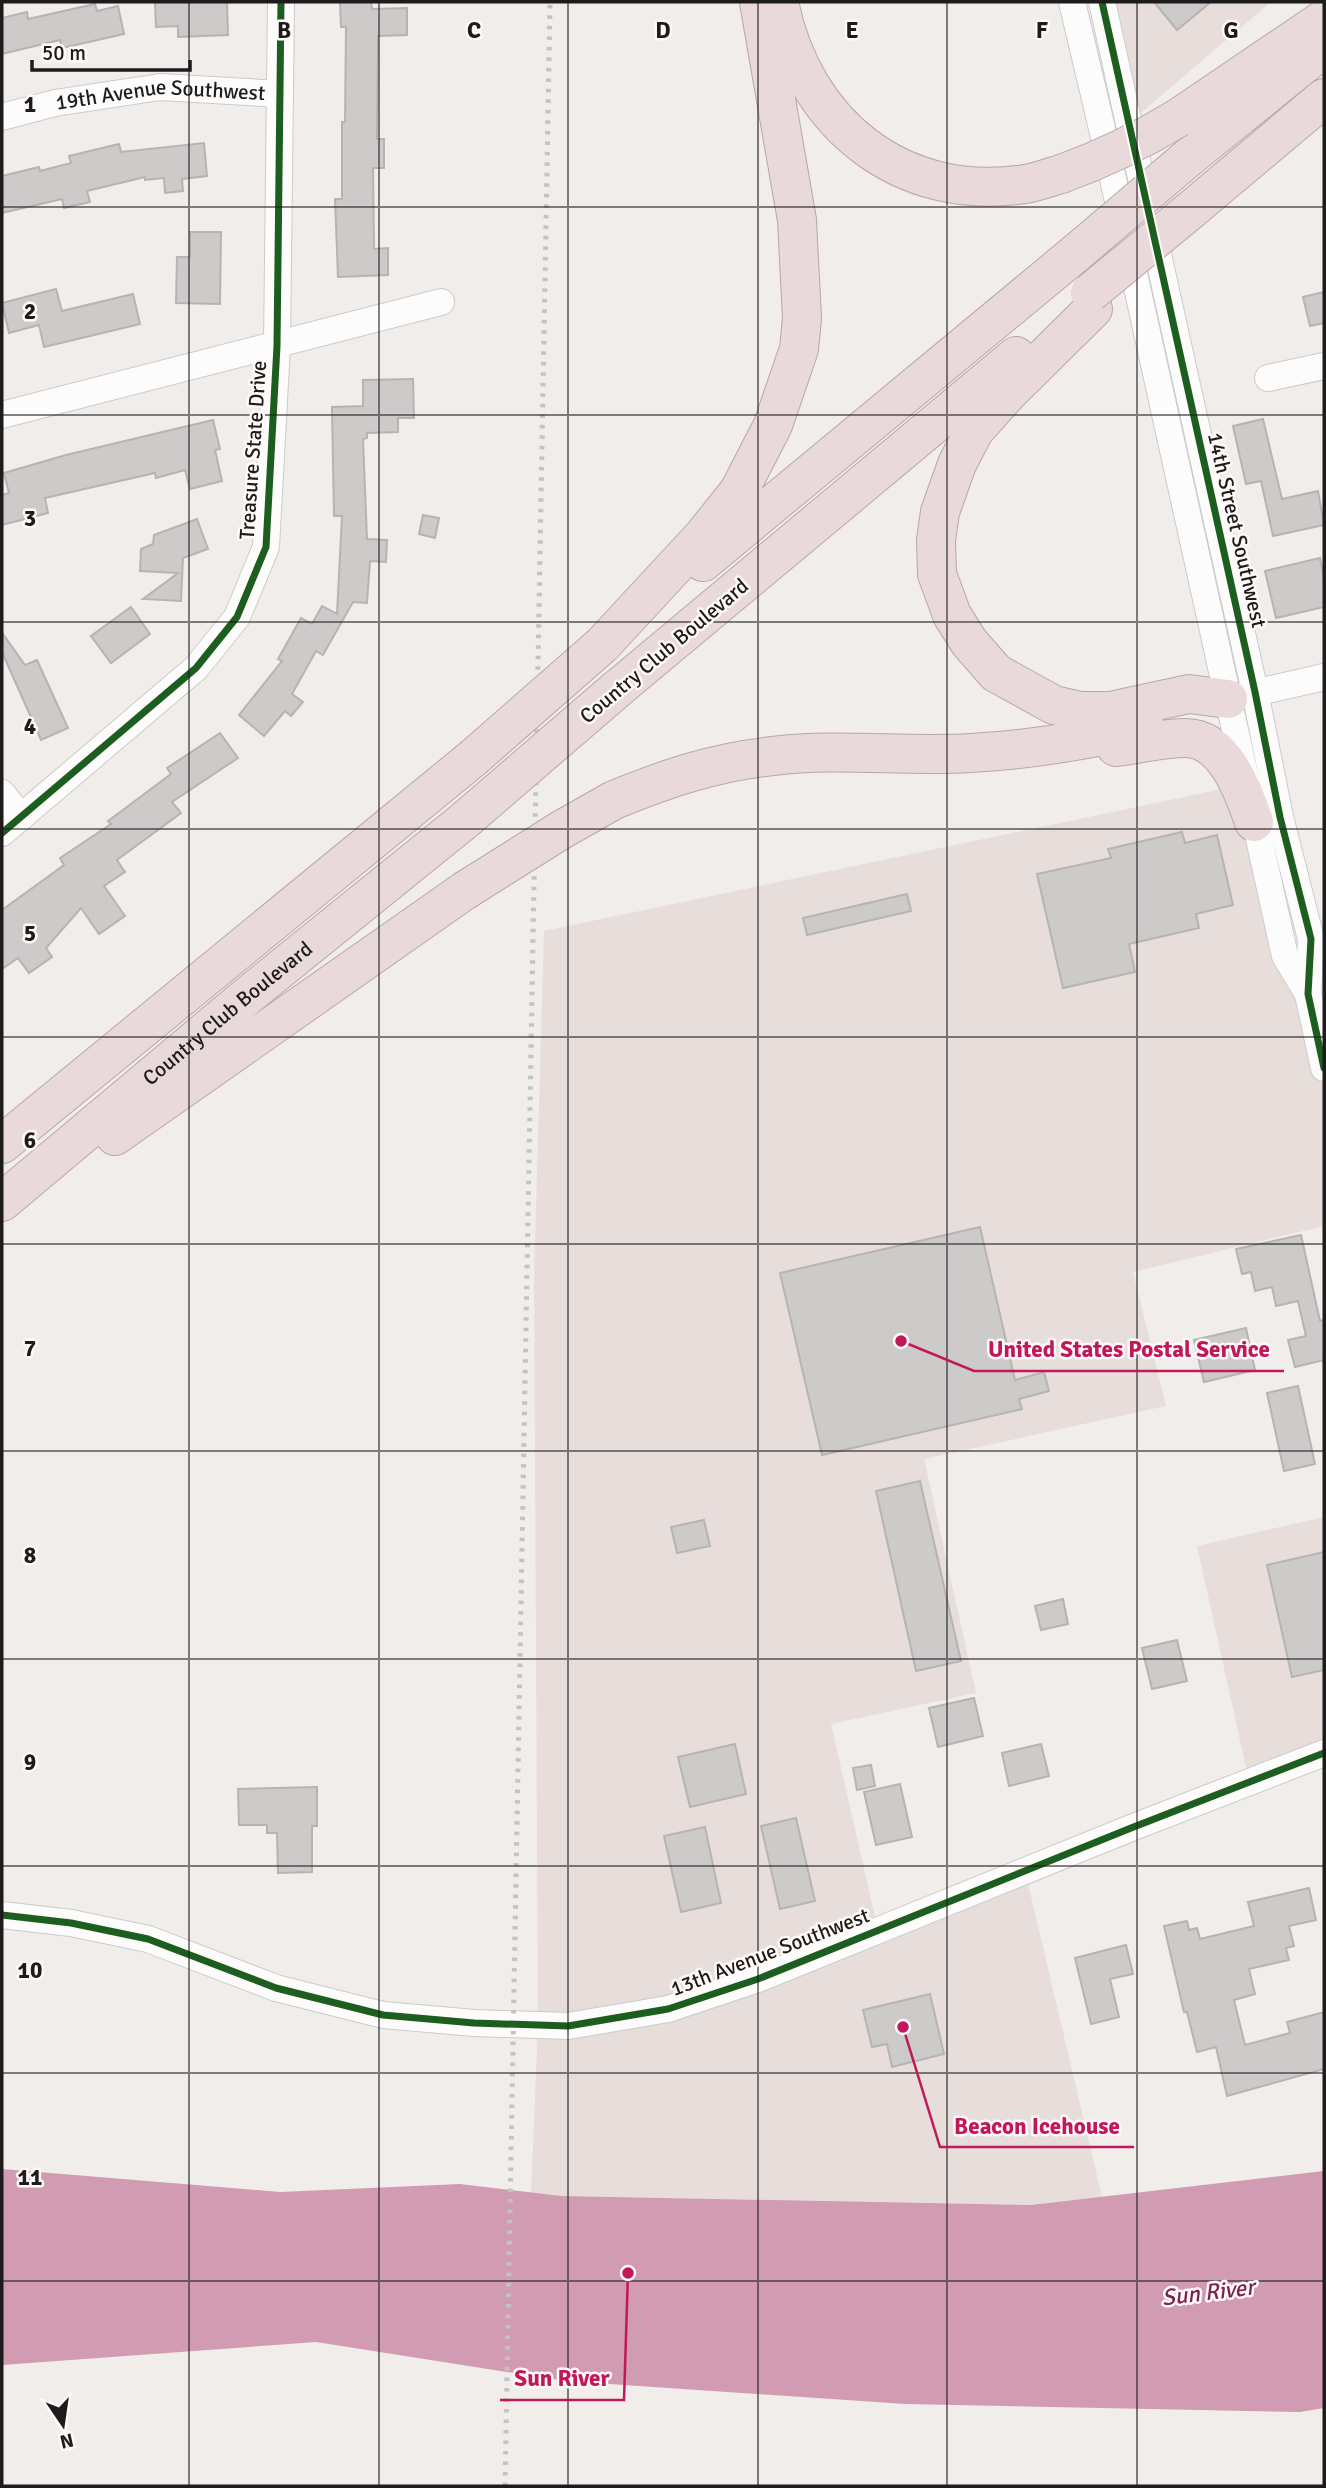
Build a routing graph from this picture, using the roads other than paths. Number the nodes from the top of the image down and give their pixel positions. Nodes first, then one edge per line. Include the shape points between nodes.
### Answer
1 (281, 2) edge
2 (759, 2) edge
3 (779, 2) edge
4 (1072, 2) edge
5 (1101, 2) edge
6 (1324, 19) edge
7 (1324, 48) edge
8 (280, 94) junction
9 (1324, 98) edge
10 (2, 117) edge
11 (1092, 301) junction
12 (441, 302) dead end
13 (277, 346) junction
14 (1324, 366) edge
15 (1268, 378) dead end
16 (2, 415) edge
17 (602, 645) junction
18 (1324, 677) edge
19 (1242, 696) junction
20 (1037, 746) junction
21 (2, 793) edge
22 (1254, 822) junction
23 (12, 825) edge
24 (1316, 991) edge
25 (1324, 1068) edge
26 (2, 1144) edge
27 (2, 1202) edge
28 (1324, 1753) edge
29 (2, 1915) edge

1 - 8 street, Treasure State Drive
2 - 17 highway via 797,220 799,349 773,425 739,491
3 - 6 highway, bridge via 794,54 824,107 860,144 906,171 962,186 1027,184 1093,163 1178,118
4 - 19 street, 14th Street Southwest
5 - 19 street, 14th Street Southwest
7 - 17 highway, Country Club Boulevard, bridge
8 - 10 street, 19th Avenue Southwest via 160,87 55,103
8 - 13 street, Treasure State Drive
9 - 11 highway, Country Club Boulevard, bridge
11 - 19 highway via 974,431 957,464 940,512 936,540 937,574 951,615 996,673 1054,705 1110,711 1189,694
11 - 27 highway, Country Club Boulevard, bridge via 617,689
12 - 13 street
13 - 16 street
13 - 23 street, Treasure State Drive via 266,547 237,617 196,668
14 - 15 street
17 - 26 highway, Country Club Boulevard, bridge via 473,758
18 - 19 street
19 - 20 highway via 1194,716 1084,741
19 - 22 street, 14th Street Southwest
19 - 24 street, 14th Street Southwest via 1280,817 1311,939
20 - 22 highway via 1090,750 1189,738 1208,745 1225,760 1241,785
20 - 27 highway, bridge via 971,753 773,756 668,778 614,800 464,891 58,1177
21 - 23 street
22 - 24 street, 14th Street Southwest via 1285,956
24 - 25 street, 14th Street Southwest
28 - 29 street, 13th Avenue Southwest via 758,1979 668,2010 568,2026 383,2015 276,1988 148,1939

